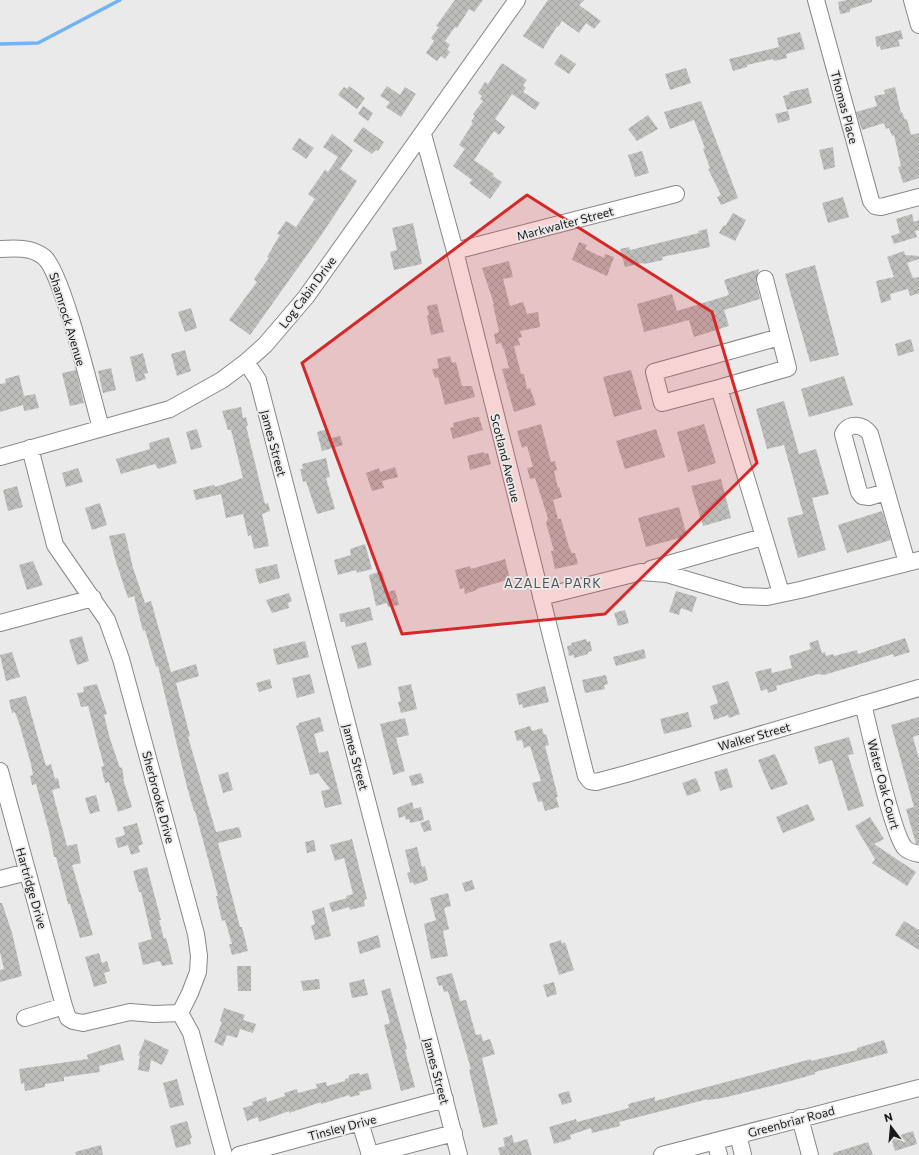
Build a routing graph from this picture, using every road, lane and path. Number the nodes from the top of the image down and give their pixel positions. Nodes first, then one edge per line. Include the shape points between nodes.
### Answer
1 (517, 0) edge
2 (816, 0) edge
3 (912, 0) edge
4 (919, 25) edge
5 (423, 134) junction
6 (676, 194) dead end
7 (919, 197) edge
8 (0, 249) edge
9 (455, 252) junction
10 (764, 279) dead end
11 (780, 337) junction
12 (246, 362) junction
13 (719, 388) junction
14 (101, 428) junction
15 (30, 448) junction
16 (0, 457) edge
17 (886, 492) dead end
18 (763, 537) junction
19 (902, 547) junction
20 (919, 550) edge
21 (913, 561) edge
22 (641, 572) junction
23 (781, 593) junction
24 (541, 597) junction
25 (93, 598) junction
26 (0, 623) edge
27 (919, 688) edge
28 (863, 704) junction
29 (0, 771) edge
30 (590, 782) joint
31 (919, 854) edge
32 (27, 872) junction
33 (0, 879) edge
34 (64, 1006) junction
35 (180, 1013) junction
36 (25, 1018) dead end
37 (919, 1088) edge
38 (445, 1099) junction
39 (800, 1118) junction
40 (360, 1122) junction
41 (454, 1132) junction
42 (725, 1142) edge
43 (224, 1155) edge
44 (238, 1155) edge
45 (370, 1155) edge
46 (459, 1155) edge
47 (662, 1155) edge
48 (734, 1155) edge
49 (743, 1155) edge
50 (810, 1155) edge

1 - 5 street, Log Cabin Drive
2 - 7 street, Thomas Place via 871,201 875,206 881,207
3 - 4 street
5 - 9 street, Scotland Avenue
5 - 12 street, Log Cabin Drive via 302,303 265,345
6 - 9 street, Markwalter Street
8 - 14 street, Shamrock Avenue via 28,249 44,256 51,266 68,311
9 - 24 street, Scotland Avenue
10 - 11 street
11 - 13 street via 788,368
11 - 13 street via 654,372 662,403
12 - 14 street, Log Cabin Drive via 222,380 170,408
12 - 38 street, James Street via 258,380
13 - 18 street
14 - 15 street, Log Cabin Drive
15 - 16 street, Log Cabin Drive
15 - 25 street, Sherbrooke Drive via 55,545
17 - 19 street
18 - 22 street
18 - 23 street
19 - 20 street via 911,546
19 - 21 street
21 - 23 street
22 - 23 street via 667,574 753,597
22 - 24 street
24 - 30 street, Scotland Avenue via 586,776
25 - 26 street
25 - 35 street, Sherbrooke Drive via 107,620 121,659 196,934 198,972
27 - 28 street, Walker Street
28 - 30 street, Walker Street via 626,774
28 - 31 street, Water Oak Court via 898,834 905,848
29 - 32 street, Hartridge Drive
32 - 33 street
32 - 34 street, Hartridge Drive
34 - 35 street, Hartridge Drive via 68,1018 73,1022 83,1023 130,1012
34 - 36 street
35 - 43 street via 191,1033
37 - 39 street, Greenbriar Road
38 - 40 street, Tinsley Drive
38 - 41 street, James Street
39 - 42 street, Greenbriar Road
39 - 50 street
40 - 44 street, Tinsley Drive
40 - 45 street
41 - 45 street
41 - 46 street, James Street
42 - 47 street, Greenbriar Road
42 - 48 street
42 - 49 street

